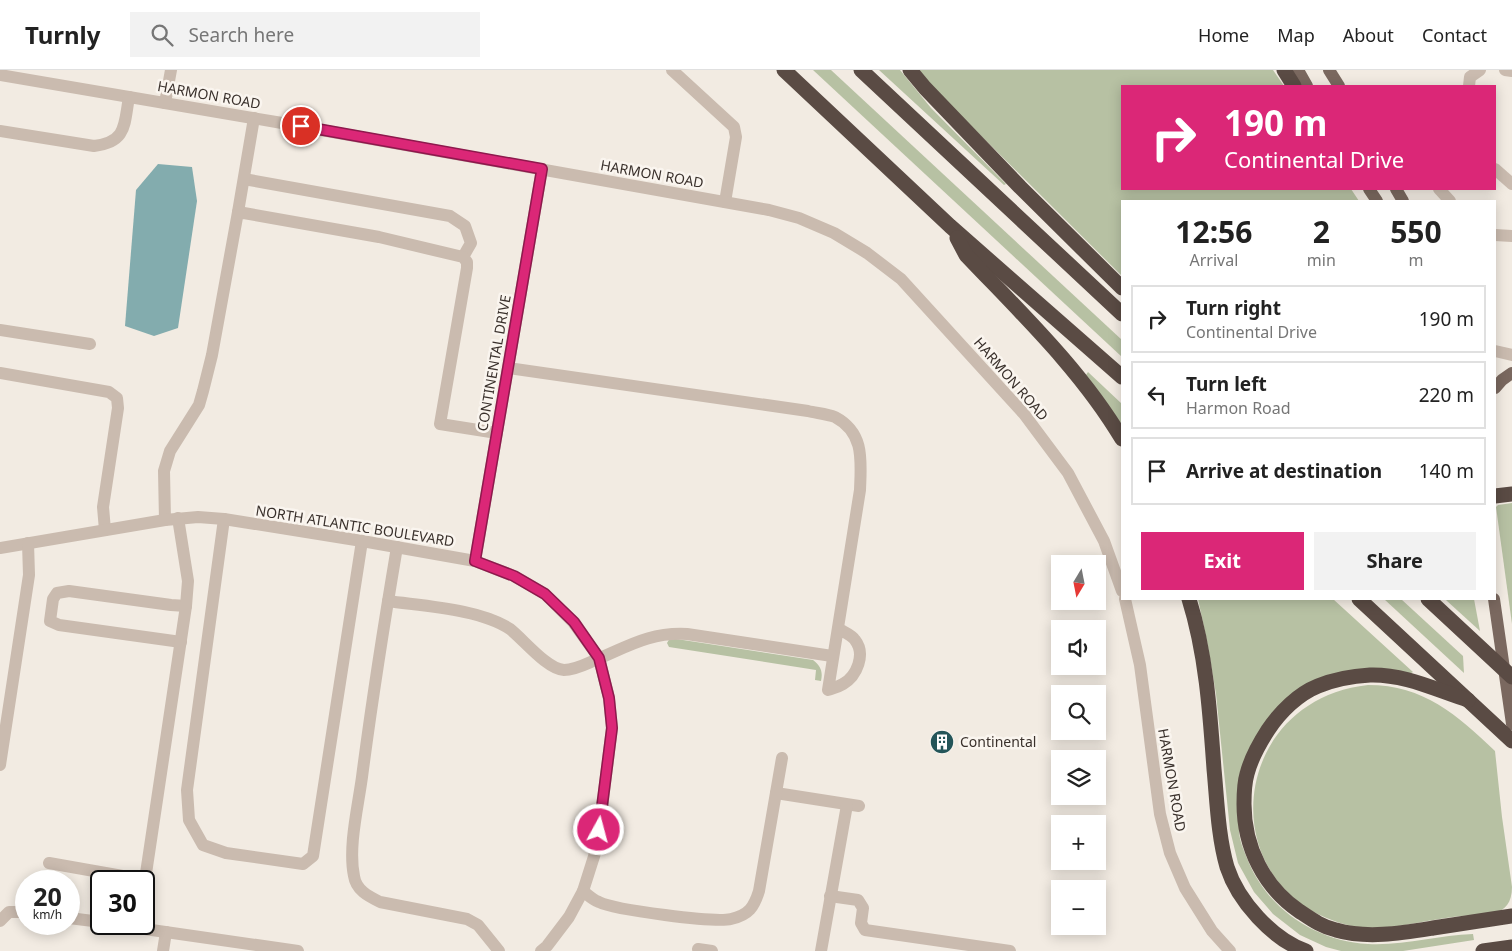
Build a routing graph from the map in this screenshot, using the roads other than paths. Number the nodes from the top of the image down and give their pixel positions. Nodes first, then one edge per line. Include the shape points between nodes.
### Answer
1 (171, 70) edge
2 (672, 70) edge
3 (784, 70) edge
4 (861, 70) edge
5 (910, 70) edge
6 (1284, 70) edge
7 (1298, 70) edge
8 (1329, 70) edge
9 (1480, 70) edge
10 (1505, 70) edge
11 (1512, 71) edge
12 (0, 75) edge
13 (1293, 85) edge
14 (1307, 85) edge
15 (1337, 85) edge
16 (1469, 85) edge
17 (129, 97) junction
18 (165, 103) junction
19 (254, 118) junction
20 (0, 132) edge
21 (542, 169) junction
22 (1496, 170) edge
23 (244, 178) junction
24 (1512, 184) edge
25 (1440, 190) edge
26 (1449, 200) edge
27 (725, 202) junction
28 (238, 212) junction
29 (950, 226) junction
30 (1496, 235) edge
31 (1512, 236) edge
32 (464, 257) junction
33 (1121, 287) edge
34 (1121, 313) edge
35 (0, 330) edge
36 (90, 344) dead end
37 (1496, 351) edge
38 (1512, 354) edge
39 (508, 368) junction
40 (0, 372) edge
41 (1512, 373) edge
42 (1121, 377) edge
43 (1496, 387) edge
44 (497, 433) junction
45 (1121, 437) edge
46 (1512, 494) edge
47 (1496, 496) edge
48 (171, 519) junction
49 (224, 519) junction
50 (105, 530) junction
51 (362, 541) junction
52 (28, 544) junction
53 (0, 548) edge
54 (398, 548) junction
55 (475, 561) junction
56 (1121, 588) edge
57 (1125, 600) edge
58 (1189, 600) edge
59 (1361, 600) edge
60 (1429, 600) edge
61 (1494, 600) edge
62 (388, 601) junction
63 (186, 606) junction
64 (838, 629) junction
65 (181, 642) junction
66 (832, 656) junction
67 (599, 658) junction
68 (1512, 677) edge
69 (1473, 705) junction
70 (1512, 724) edge
71 (1512, 741) edge
72 (782, 758) dead end
73 (0, 764) edge
74 (776, 793) junction
75 (50, 863) dead end
76 (583, 891) junction
77 (830, 896) junction
78 (15, 912) edge
79 (1512, 916) edge
80 (0, 921) edge
81 (155, 930) edge
82 (166, 932) junction
83 (1512, 947) edge
84 (698, 949) dead end
85 (163, 951) edge
86 (298, 951) edge
87 (499, 951) edge
88 (541, 951) edge
89 (712, 951) edge
90 (821, 951) edge
91 (1010, 951) edge
92 (1230, 951) edge
93 (1306, 951) edge
94 (1483, 951) edge

1 - 18 street
2 - 27 street via 734,127 736,137
3 - 29 highway
4 - 34 highway
5 - 33 highway via 1013,180
6 - 13 highway
7 - 14 main road
8 - 15 main road
9 - 16 street via 1470,77
10 - 11 street
12 - 17 street, HARMON ROAD
17 - 18 street, HARMON ROAD
17 - 20 street via 123,129 107,144 94,146
18 - 19 street, HARMON ROAD
19 - 21 street, HARMON ROAD
19 - 23 street
21 - 27 street, HARMON ROAD
21 - 39 street, CONTINENTAL DRIVE
22 - 24 street
23 - 28 street
23 - 32 street via 450,216 465,226 471,243
25 - 26 street
27 - 56 street, HARMON ROAD via 792,216 834,232 901,279 1024,414 1068,473 1104,541
28 - 32 street via 379,237
28 - 48 street via 203,391 199,405 170,451 164,471
29 - 42 highway
29 - 45 highway via 966,255 1083,383
30 - 31 street
32 - 44 street via 467,268 440,424
35 - 36 street
37 - 38 street
39 - 44 street, CONTINENTAL DRIVE
39 - 64 street via 808,411 834,417 849,427 859,444 860,490
40 - 50 street via 109,392 117,398 102,507
41 - 43 main road
44 - 55 street, CONTINENTAL DRIVE
46 - 47 highway
48 - 49 street, NORTH ATLANTIC BOULEVARD
48 - 50 street, NORTH ATLANTIC BOULEVARD
48 - 63 street via 188,582
49 - 51 street, NORTH ATLANTIC BOULEVARD
49 - 51 street via 187,790 188,820 203,845 226,853 302,864 313,856
50 - 52 street, NORTH ATLANTIC BOULEVARD
51 - 54 street, NORTH ATLANTIC BOULEVARD
52 - 53 street, NORTH ATLANTIC BOULEVARD
52 - 73 street via 29,575
54 - 55 street, NORTH ATLANTIC BOULEVARD
54 - 62 street
55 - 67 street, NORTH ATLANTIC BOULEVARD via 514,576 545,594 574,622
57 - 92 street, HARMON ROAD via 1140,665 1157,794 1170,854 1186,888 1212,930
58 - 93 highway via 1204,661 1218,816 1228,868 1244,901 1255,914 1275,934
59 - 69 highway
60 - 68 highway
61 - 70 main road
62 - 67 street via 468,613 490,620 509,628 547,662 561,670 579,667
62 - 87 street via 353,843 354,877 366,895 380,902 467,919 478,925
63 - 65 street
63 - 65 street via 70,591 57,593 53,599 50,621 59,625
64 - 66 street
64 - 66 street via 855,638 860,649 860,661 854,675 828,690
65 - 75 street via 145,880
66 - 67 street via 671,633 651,636
67 - 76 street, NORTH ATLANTIC BOULEVARD via 609,698 612,728 597,847
69 - 71 highway
69 - 79 highway via 1417,682 1389,676 1343,678 1317,686 1278,716 1254,755 1246,776 1244,794 1247,835 1260,869 1286,902 1317,923 1335,930 1351,934 1395,934
72 - 74 street
74 - 76 street via 759,891 755,905 744,914 715,920 624,909 599,903
74 - 77 street via 853,806
76 - 88 street, NORTH ATLANTIC BOULEVARD via 570,917
77 - 90 street
77 - 91 street via 858,900 863,908 861,923 865,930
78 - 80 street via 9,912
81 - 82 street
82 - 85 street
82 - 86 street
83 - 94 highway
84 - 89 street

